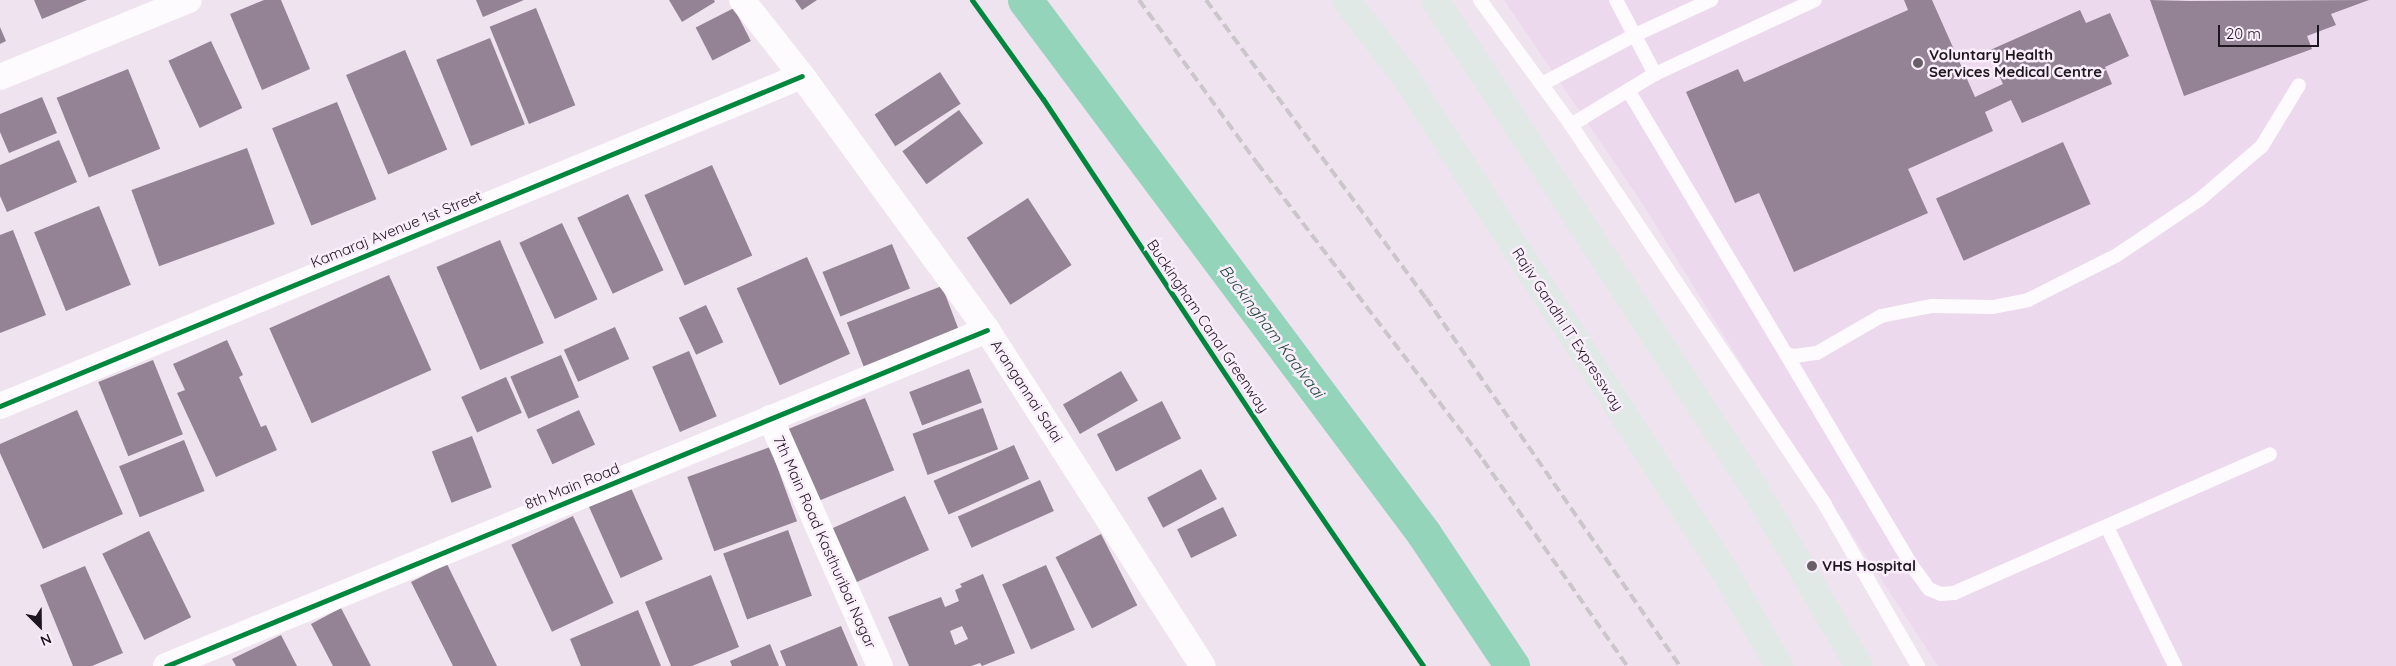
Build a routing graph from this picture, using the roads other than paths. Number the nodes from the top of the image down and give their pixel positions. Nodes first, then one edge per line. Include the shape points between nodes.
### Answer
1 (189, 0) edge
2 (742, 0) edge
3 (1346, 0) edge
4 (1435, 0) edge
5 (1480, 0) edge
6 (1616, 0) edge
7 (1711, 0) edge
8 (1815, 0) edge
9 (1635, 35) junction
10 (1655, 74) junction
11 (802, 76) junction
12 (0, 77) edge
13 (1542, 84) junction
14 (2299, 85) dead end
15 (1628, 90) junction
16 (1571, 125) junction
17 (987, 330) junction
18 (1786, 354) junction
19 (0, 406) edge
20 (770, 418) junction
21 (2270, 454) dead end
22 (2107, 527) junction
23 (166, 666) edge
24 (880, 666) edge
25 (1203, 666) edge
26 (1779, 666) edge
27 (1859, 666) edge
28 (1918, 666) edge
29 (2175, 666) edge

1 - 12 street
2 - 11 street, Arangannai Salai
3 - 26 main road, Rajiv Gandhi IT Expressway via 1406,78 1722,567
4 - 27 main road via 1755,489
5 - 13 lane
6 - 9 lane
7 - 9 lane
8 - 10 lane
9 - 10 lane
9 - 13 lane
10 - 15 lane
11 - 17 street, Arangannai Salai
11 - 19 street, Kamaraj Avenue 1st Street
13 - 16 lane
14 - 18 lane via 2262,146 2199,200 2117,255 2028,300 1992,307 1932,306 1881,316 1817,353 1804,356
15 - 16 lane
15 - 18 lane
16 - 28 lane via 1825,505
17 - 20 street, 8th Main Road
17 - 25 street, Arangannai Salai
18 - 22 lane via 1910,563 1929,589 1941,594 1954,593
20 - 23 street, 8th Main Road
20 - 24 street, 7th Main Road Kasthuribai Nagar
21 - 22 lane
22 - 29 lane

